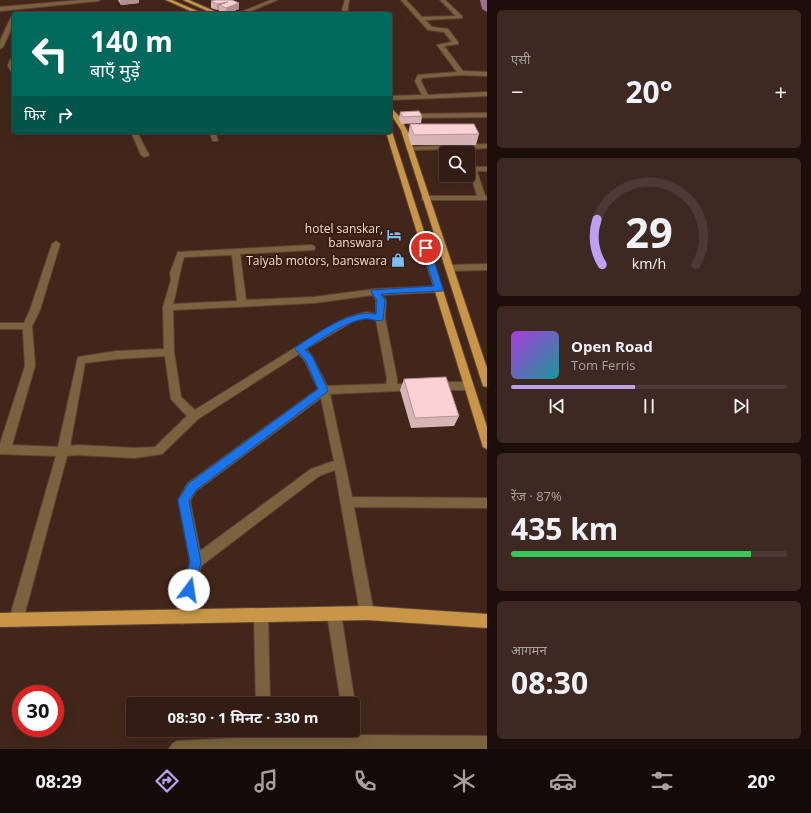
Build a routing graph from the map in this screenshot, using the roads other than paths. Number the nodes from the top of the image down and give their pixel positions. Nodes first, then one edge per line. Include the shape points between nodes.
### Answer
1 (98, 0) edge
2 (168, 0) edge
3 (185, 0) edge
4 (275, 0) edge
5 (347, 0) edge
6 (403, 0) edge
7 (442, 0) edge
8 (18, 8) junction
9 (240, 8) edge
10 (0, 9) edge
11 (246, 11) joint
12 (17, 12) edge
13 (196, 12) edge
14 (213, 12) edge
15 (344, 12) edge
16 (421, 19) junction
17 (12, 21) edge
18 (0, 47) edge
19 (461, 73) junction
20 (487, 74) edge
21 (487, 94) edge
22 (426, 96) junction
23 (392, 98) edge
24 (392, 111) edge
25 (487, 115) edge
26 (396, 116) junction
27 (135, 134) edge
28 (212, 134) edge
29 (390, 134) edge
30 (214, 140) dead end
31 (487, 146) edge
32 (439, 147) edge
33 (475, 147) edge
34 (409, 148) junction
35 (145, 155) dead end
36 (475, 169) edge
37 (487, 169) edge
38 (475, 172) edge
39 (425, 198) junction
40 (485, 198) edge
41 (56, 244) dead end
42 (311, 248) dead end
43 (236, 252) junction
44 (487, 267) edge
45 (449, 268) junction
46 (439, 289) junction
47 (375, 292) junction
48 (242, 303) junction
49 (168, 307) junction
50 (380, 318) junction
51 (0, 326) edge
52 (27, 326) junction
53 (300, 349) junction
54 (169, 352) junction
55 (487, 383) edge
56 (468, 386) junction
57 (391, 388) junction
58 (324, 390) junction
59 (194, 416) junction
60 (487, 444) edge
61 (3, 449) edge
62 (63, 452) junction
63 (340, 464) junction
64 (347, 502) junction
65 (487, 504) edge
66 (196, 562) junction
67 (367, 613) junction
68 (334, 614) junction
69 (261, 615) junction
70 (182, 617) junction
71 (0, 620) edge
72 (16, 620) junction
73 (487, 621) edge
74 (263, 697) edge
75 (347, 697) edge
76 (354, 740) edge
77 (264, 741) edge
78 (487, 743) edge
79 (177, 749) edge

1 - 8 street
2 - 13 main road
3 - 14 main road
4 - 11 street
5 - 15 street
6 - 16 street
7 - 16 street via 460,17
8 - 10 street
8 - 12 street
9 - 11 street
16 - 19 street via 430,29 446,30 456,43 440,45
17 - 18 street
19 - 20 street
19 - 22 street via 420,76 418,81
21 - 22 street
22 - 23 street
24 - 26 main road
25 - 26 street
26 - 34 main road via 404,130
27 - 35 street
28 - 30 street
29 - 46 main road
31 - 33 street
32 - 34 street
34 - 39 main road
36 - 37 street
38 - 40 street
39 - 40 street
39 - 45 main road
41 - 52 street via 35,310
42 - 43 street
43 - 48 street
43 - 49 street via 181,254 174,273 175,280
44 - 45 street
45 - 55 main road
46 - 47 street
46 - 56 main road
47 - 48 street via 314,300
47 - 50 street via 381,300
48 - 49 street
49 - 54 street
50 - 53 street via 366,315 351,319
50 - 57 street via 392,379
51 - 52 street
52 - 61 street via 30,366
53 - 58 street via 309,359
53 - 59 street
54 - 59 street via 176,399
54 - 62 street via 81,360
56 - 57 street
56 - 60 main road
57 - 58 street
58 - 63 street
58 - 66 street via 192,486 184,500
59 - 62 street via 158,451
61 - 62 street
62 - 72 street
63 - 64 street
63 - 66 street via 315,472
64 - 65 street
64 - 67 street
66 - 70 street
67 - 68 main road
67 - 73 main road
68 - 69 main road
68 - 75 street
69 - 70 main road
69 - 74 street
70 - 72 main road
71 - 72 main road
76 - 77 street
76 - 78 street
77 - 79 street

